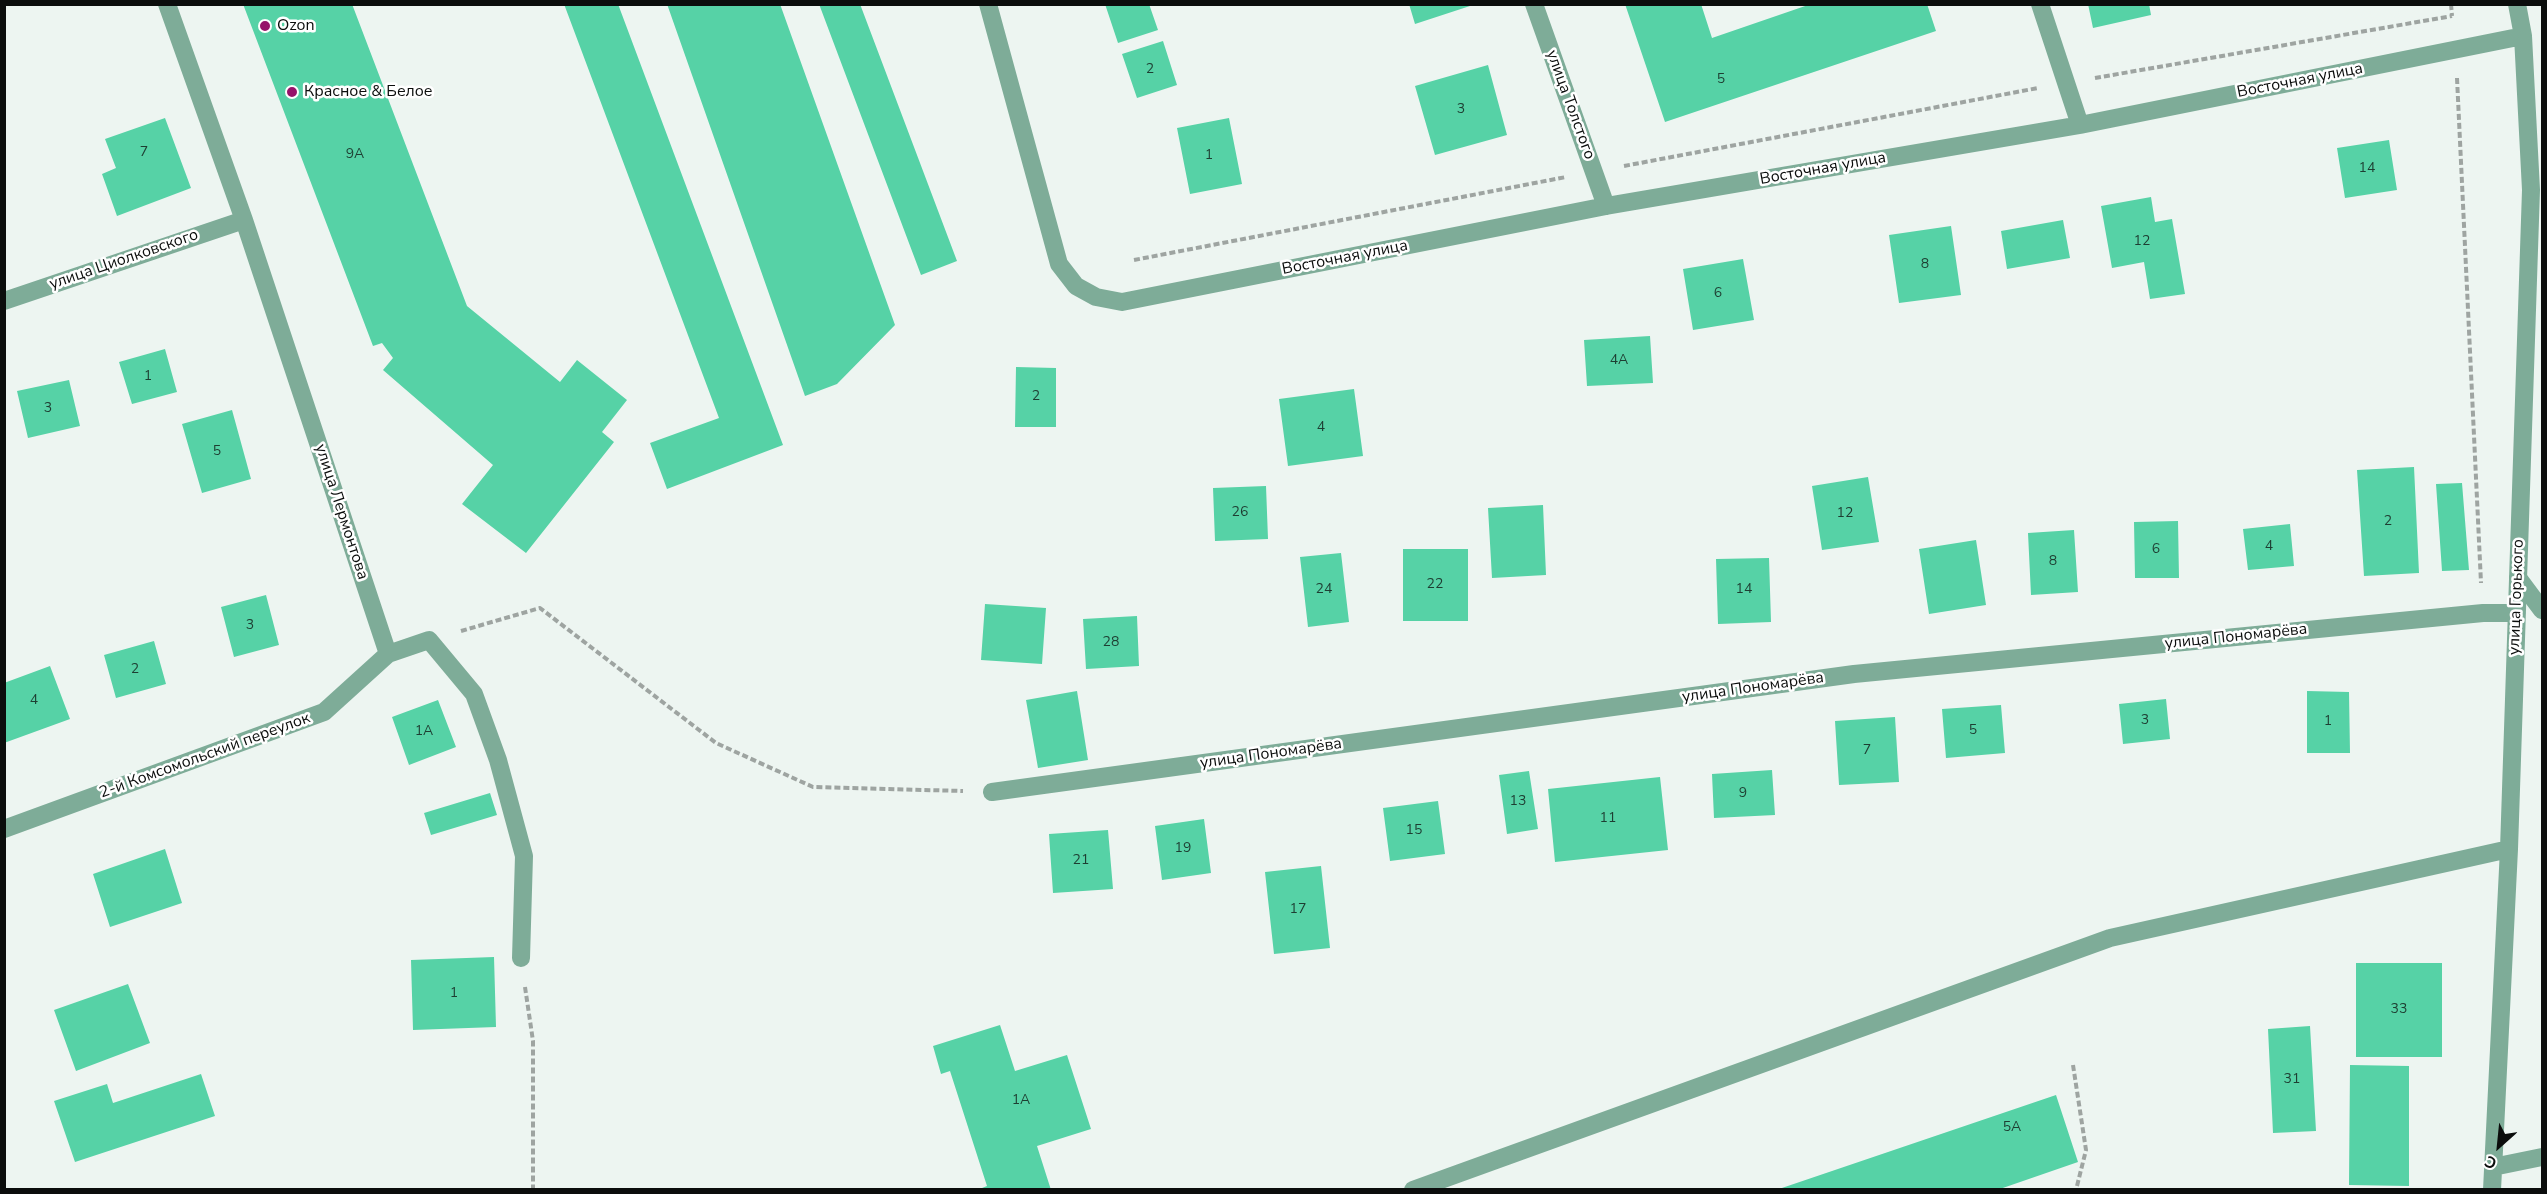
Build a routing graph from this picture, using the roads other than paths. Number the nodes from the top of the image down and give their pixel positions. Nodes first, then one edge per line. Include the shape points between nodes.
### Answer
1 (167, 4) edge
2 (988, 4) edge
3 (1534, 4) edge
4 (2040, 4) edge
5 (2517, 4) edge
6 (2523, 36) junction
7 (2079, 125) junction
8 (2537, 190) edge
9 (1606, 206) junction
10 (244, 220) junction
11 (4, 301) edge
12 (2518, 578) junction
13 (2542, 610) edge
14 (2517, 613) junction
15 (388, 654) junction
16 (992, 792) road end
17 (4, 829) edge
18 (2509, 849) junction
19 (521, 958) road end
20 (2542, 1157) edge
21 (2493, 1167) junction
22 (1413, 1190) edge
23 (2492, 1190) edge

1 - 10 street, улица Лермонтова
2 - 9 street, Восточная улица via 1059,264 1076,286 1096,297 1122,302
3 - 9 street, улица Толстого
4 - 7 street
5 - 6 street, улица Горького
6 - 7 street, Восточная улица
6 - 8 street, улица Горького
7 - 9 street, Восточная улица
8 - 12 street, улица Горького
10 - 11 street, улица Циолковского
10 - 15 street, улица Лермонтова
12 - 13 street
12 - 14 street, улица Горького
14 - 16 street, улица Пономарёва via 2483,613 1854,674
14 - 18 street, улица Горького
15 - 17 street, 2-й Комсомольский переулок via 324,712
15 - 19 street via 429,640 474,694 498,760 524,856
18 - 21 street, улица Горького
18 - 22 street via 2109,938
20 - 21 street
21 - 23 street, улица Горького

